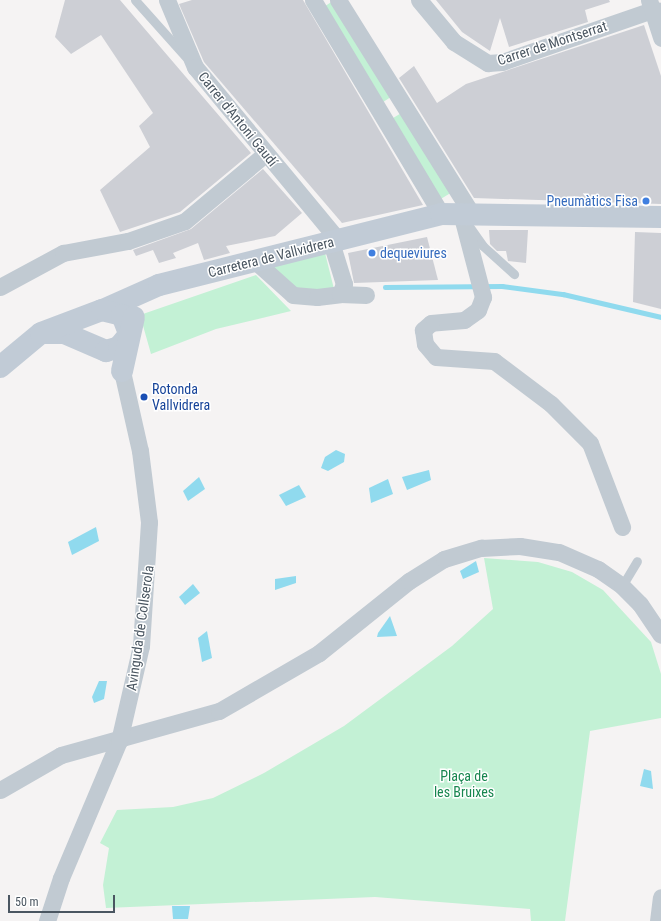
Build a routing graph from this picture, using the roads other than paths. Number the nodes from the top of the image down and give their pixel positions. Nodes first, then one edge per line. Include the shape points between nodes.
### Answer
1 (135, 0) edge
2 (167, 0) edge
3 (313, 0) edge
4 (338, 0) edge
5 (419, 0) edge
6 (654, 7) edge
7 (661, 38) edge
8 (195, 67) junction
9 (403, 102) junction
10 (383, 114) junction
11 (265, 154) junction
12 (458, 213) junction
13 (661, 217) edge
14 (335, 241) junction
15 (255, 261) junction
16 (514, 274) dead end
17 (159, 285) junction
18 (0, 286) edge
19 (340, 294) junction
20 (366, 295) dead end
21 (102, 310) junction
22 (41, 333) junction
23 (127, 334) junction
24 (97, 348) junction
25 (2, 363) edge
26 (122, 371) junction
27 (622, 527) dead end
28 (637, 560) dead end
29 (622, 586) junction
30 (661, 636) edge
31 (119, 741) junction
32 (0, 790) edge
33 (661, 897) edge
34 (47, 921) edge
35 (658, 921) edge

1 - 8 lane, Carrer d'Antoni Gaudí
2 - 8 street
3 - 10 street
4 - 9 street
5 - 6 street, Carrer de Montserrat via 454,42 488,63 502,62
6 - 7 street
8 - 11 street, Carrer d'Antoni Gaudí
9 - 10 street
9 - 12 street
10 - 12 street
11 - 14 street, Carrer d'Antoni Gaudí
11 - 18 street via 184,220 128,241 63,253
12 - 13 main road, Carretera de Vallvidrera
12 - 14 main road, Carretera de Vallvidrera
12 - 16 lane via 482,246
12 - 27 street via 483,296 478,310 464,320 431,323 423,330 425,344 436,357 494,361 551,404 590,443
14 - 15 main road, Carretera de Vallvidrera
14 - 19 street via 344,284
15 - 17 main road, Carretera de Vallvidrera
15 - 19 street via 293,295 317,297
17 - 21 main road, Carretera de Vallvidrera
17 - 23 main road via 142,302
19 - 20 street
21 - 22 main road, Carretera de Vallvidrera
21 - 23 main road via 122,315
21 - 24 main road via 89,318 86,330
22 - 24 main road via 64,333
22 - 25 main road
23 - 24 main road via 113,350
23 - 26 main road
24 - 26 main road
26 - 31 street, Avinguda de Collserola via 146,482 149,555 141,646
28 - 29 lane
29 - 30 street via 640,604
29 - 31 street via 598,569 559,552 520,546 482,548 444,559 409,581 319,653 238,700 212,713
31 - 32 street via 61,755
31 - 34 street, Avinguda de Collserola via 61,878
33 - 35 street

